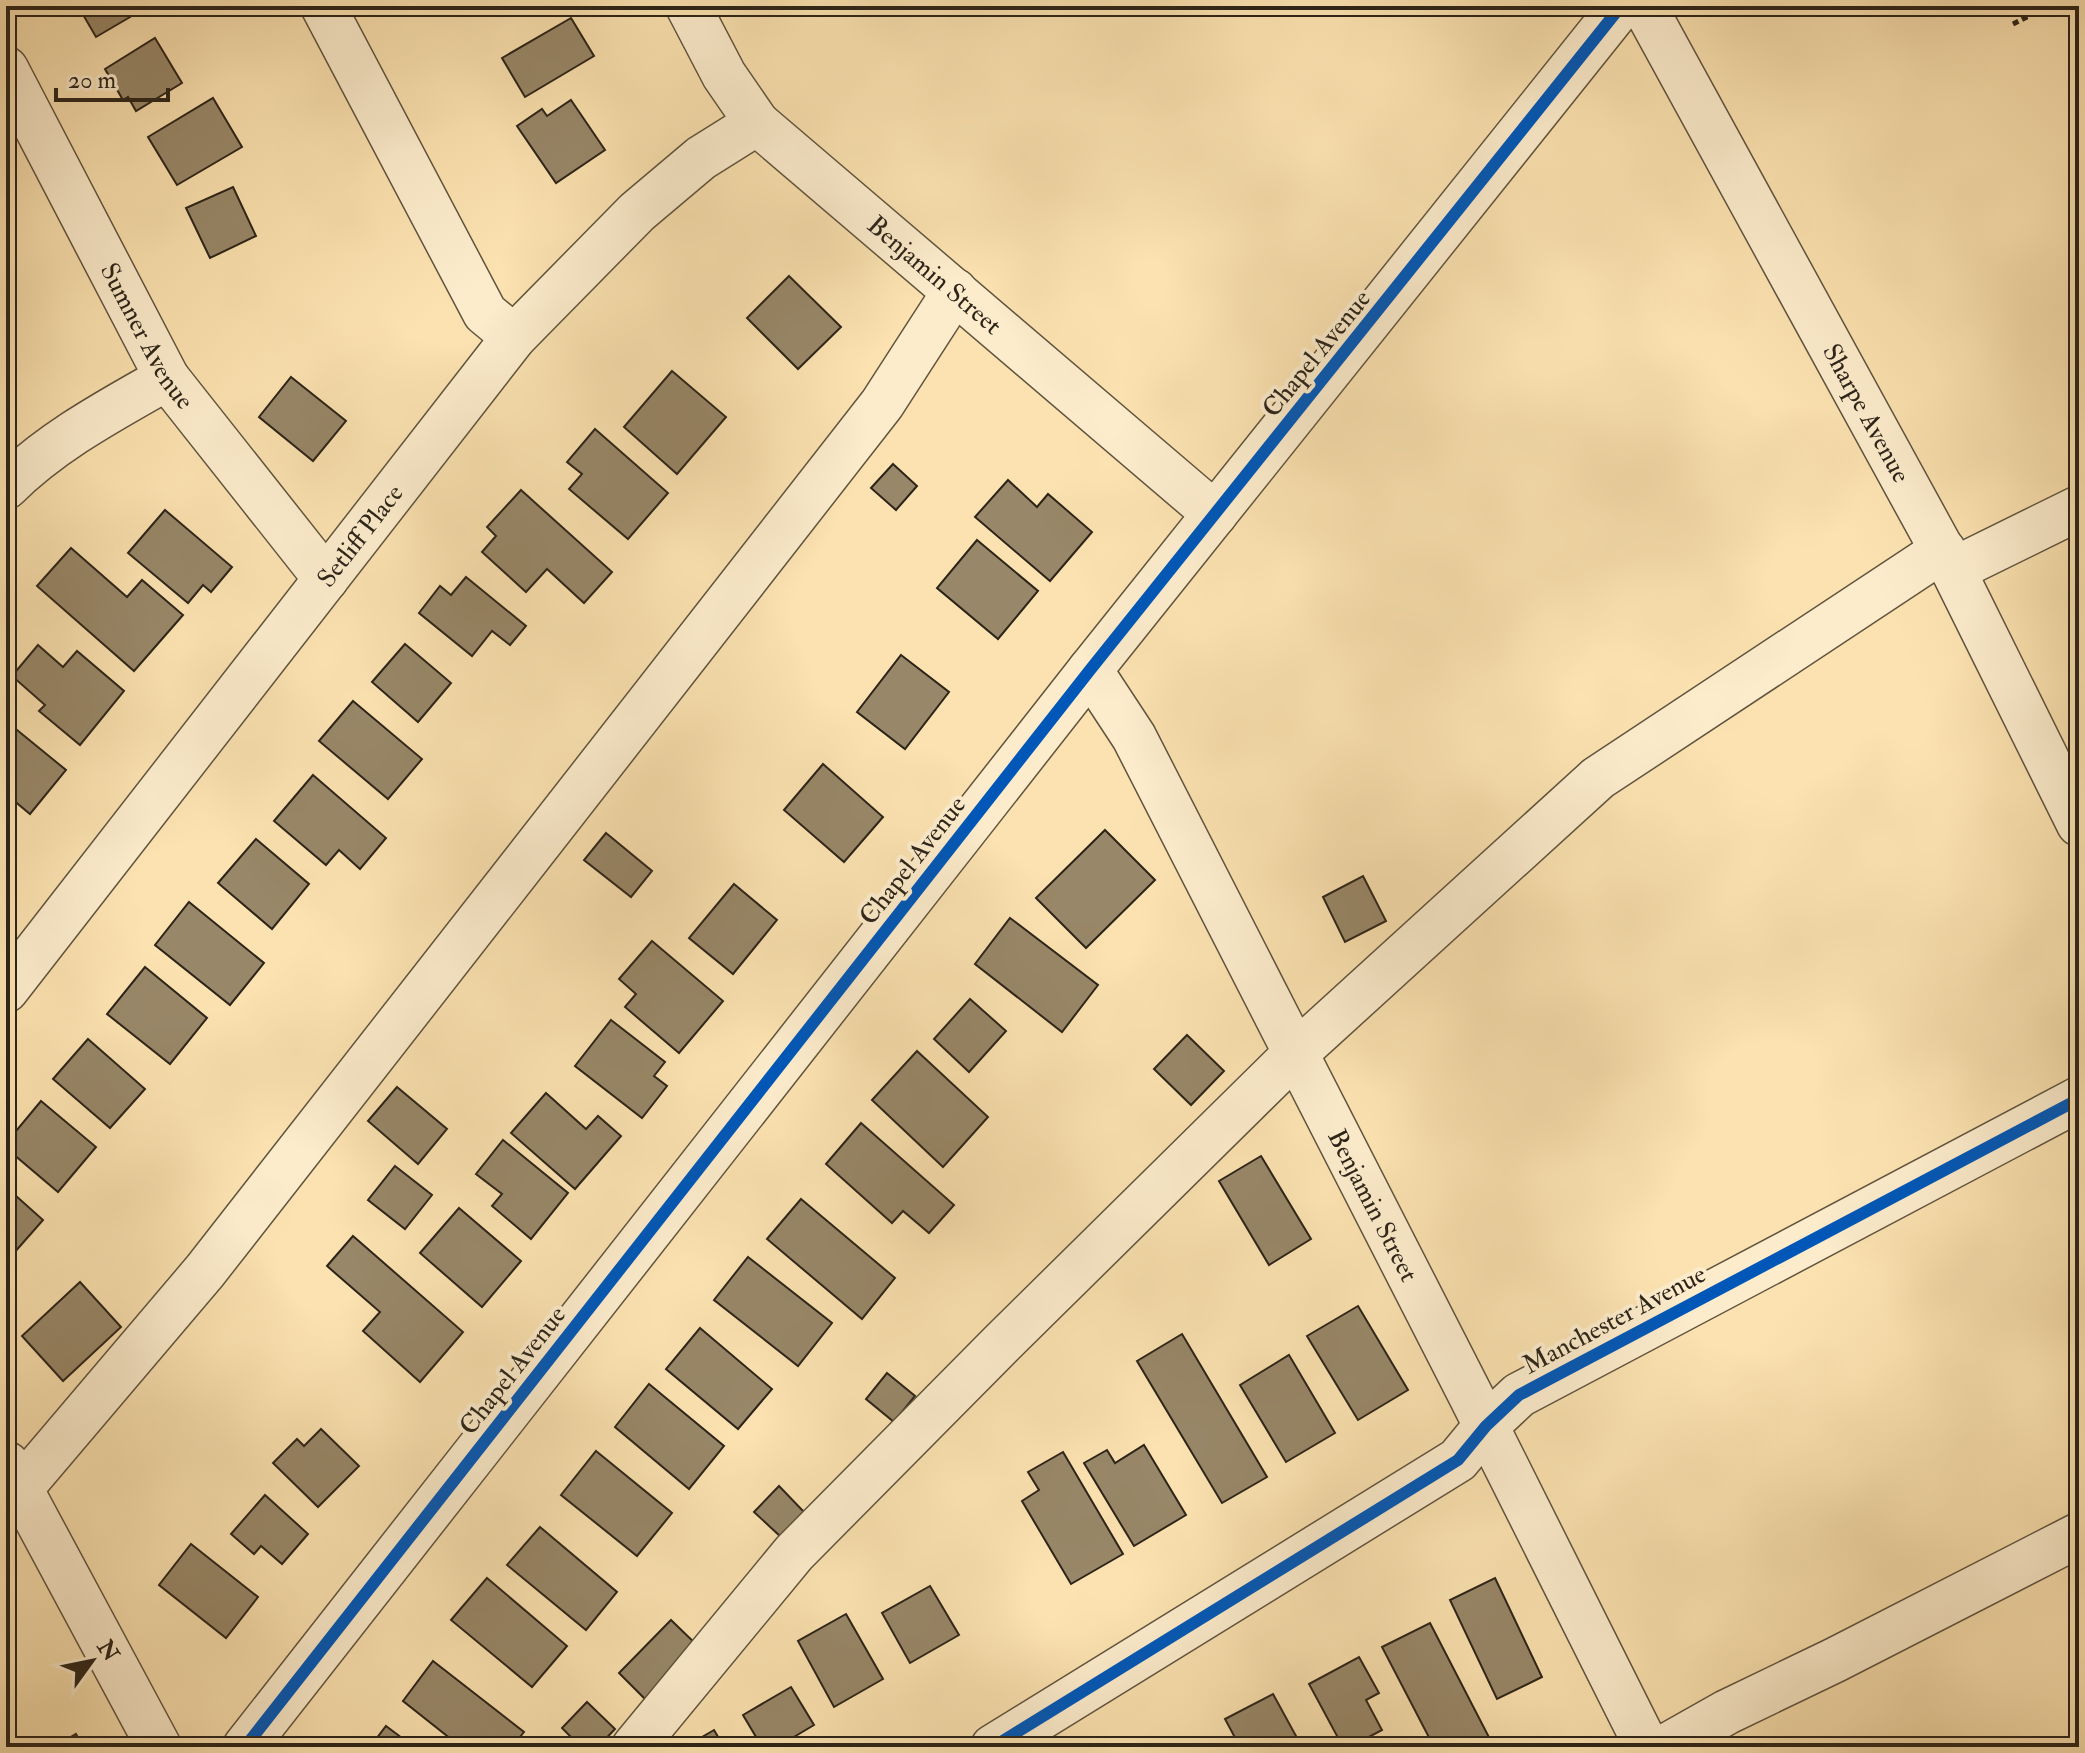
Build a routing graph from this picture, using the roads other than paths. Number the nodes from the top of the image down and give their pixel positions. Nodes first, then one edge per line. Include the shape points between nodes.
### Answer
1 (323, 6) edge
2 (688, 6) edge
3 (1621, 6) edge
4 (1644, 6) edge
5 (6, 69) edge
6 (757, 123) junction
7 (955, 291) junction
8 (514, 337) junction
9 (167, 378) junction
10 (6, 487) edge
11 (2079, 508) edge
12 (1215, 514) junction
13 (1948, 560) junction
14 (326, 579) junction
15 (1090, 670) junction
16 (2079, 824) edge
17 (6, 990) edge
18 (1296, 1053) junction
19 (2079, 1099) edge
20 (1486, 1426) junction
21 (13, 1476) edge
22 (2079, 1535) edge
23 (159, 1747) edge
24 (245, 1747) edge
25 (634, 1747) edge
26 (993, 1747) edge
27 (1647, 1747) edge
28 (1665, 1747) edge

1 - 8 street via 485,313
2 - 6 street, Benjamin Street via 724,75
3 - 12 street, Chapel Avenue
4 - 13 street, Sharpe Avenue
5 - 9 street, Sumner Avenue
6 - 7 street, Benjamin Street
6 - 8 street, Setliff Place via 701,158 637,212
7 - 12 street, Benjamin Street
7 - 21 street via 882,404 205,1271
8 - 14 street, Setliff Place
9 - 10 street via 86,425
9 - 14 street, Sumner Avenue
11 - 13 street
12 - 15 street, Chapel Avenue
13 - 16 street, Sharpe Avenue
13 - 18 street via 1598,778
14 - 17 street, Setliff Place
15 - 18 street, Benjamin Street via 1134,737
15 - 24 street, Chapel Avenue
18 - 20 street, Benjamin Street
18 - 25 street via 794,1553
19 - 20 street, Manchester Avenue via 1519,1395
20 - 26 street, Manchester Avenue via 1458,1460
20 - 27 street, Benjamin Street
21 - 23 street
22 - 28 street

